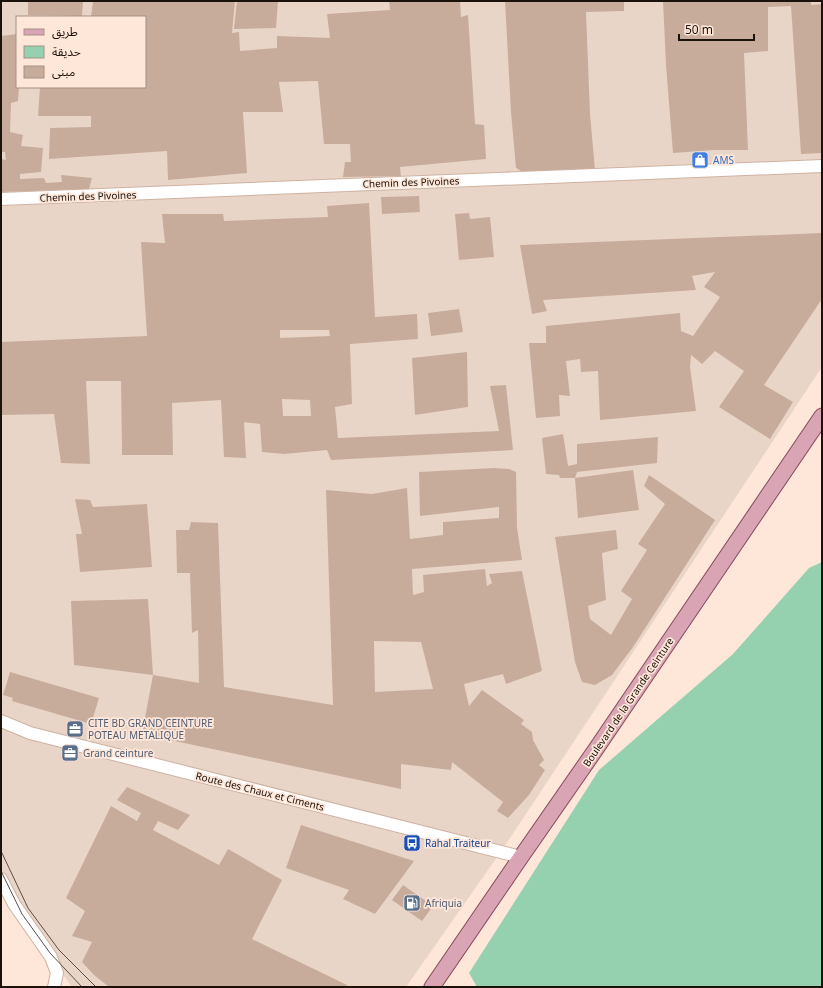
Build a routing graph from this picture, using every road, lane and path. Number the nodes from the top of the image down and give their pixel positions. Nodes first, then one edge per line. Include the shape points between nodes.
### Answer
1 (822, 166) edge
2 (1, 199) edge
3 (822, 416) edge
4 (1, 721) edge
5 (521, 857) junction
6 (1, 879) edge
7 (1, 903) edge
8 (14, 904) junction
9 (54, 987) edge
10 (432, 987) edge

1 - 2 street, Chemin des Pivoines
3 - 5 main road, Boulevard de la Grande Ceinture
4 - 5 street, Route des Chaux et Ciments via 30,733
5 - 10 main road, Boulevard de la Grande Ceinture
6 - 8 street
7 - 8 street
8 - 9 street via 51,957 57,973

